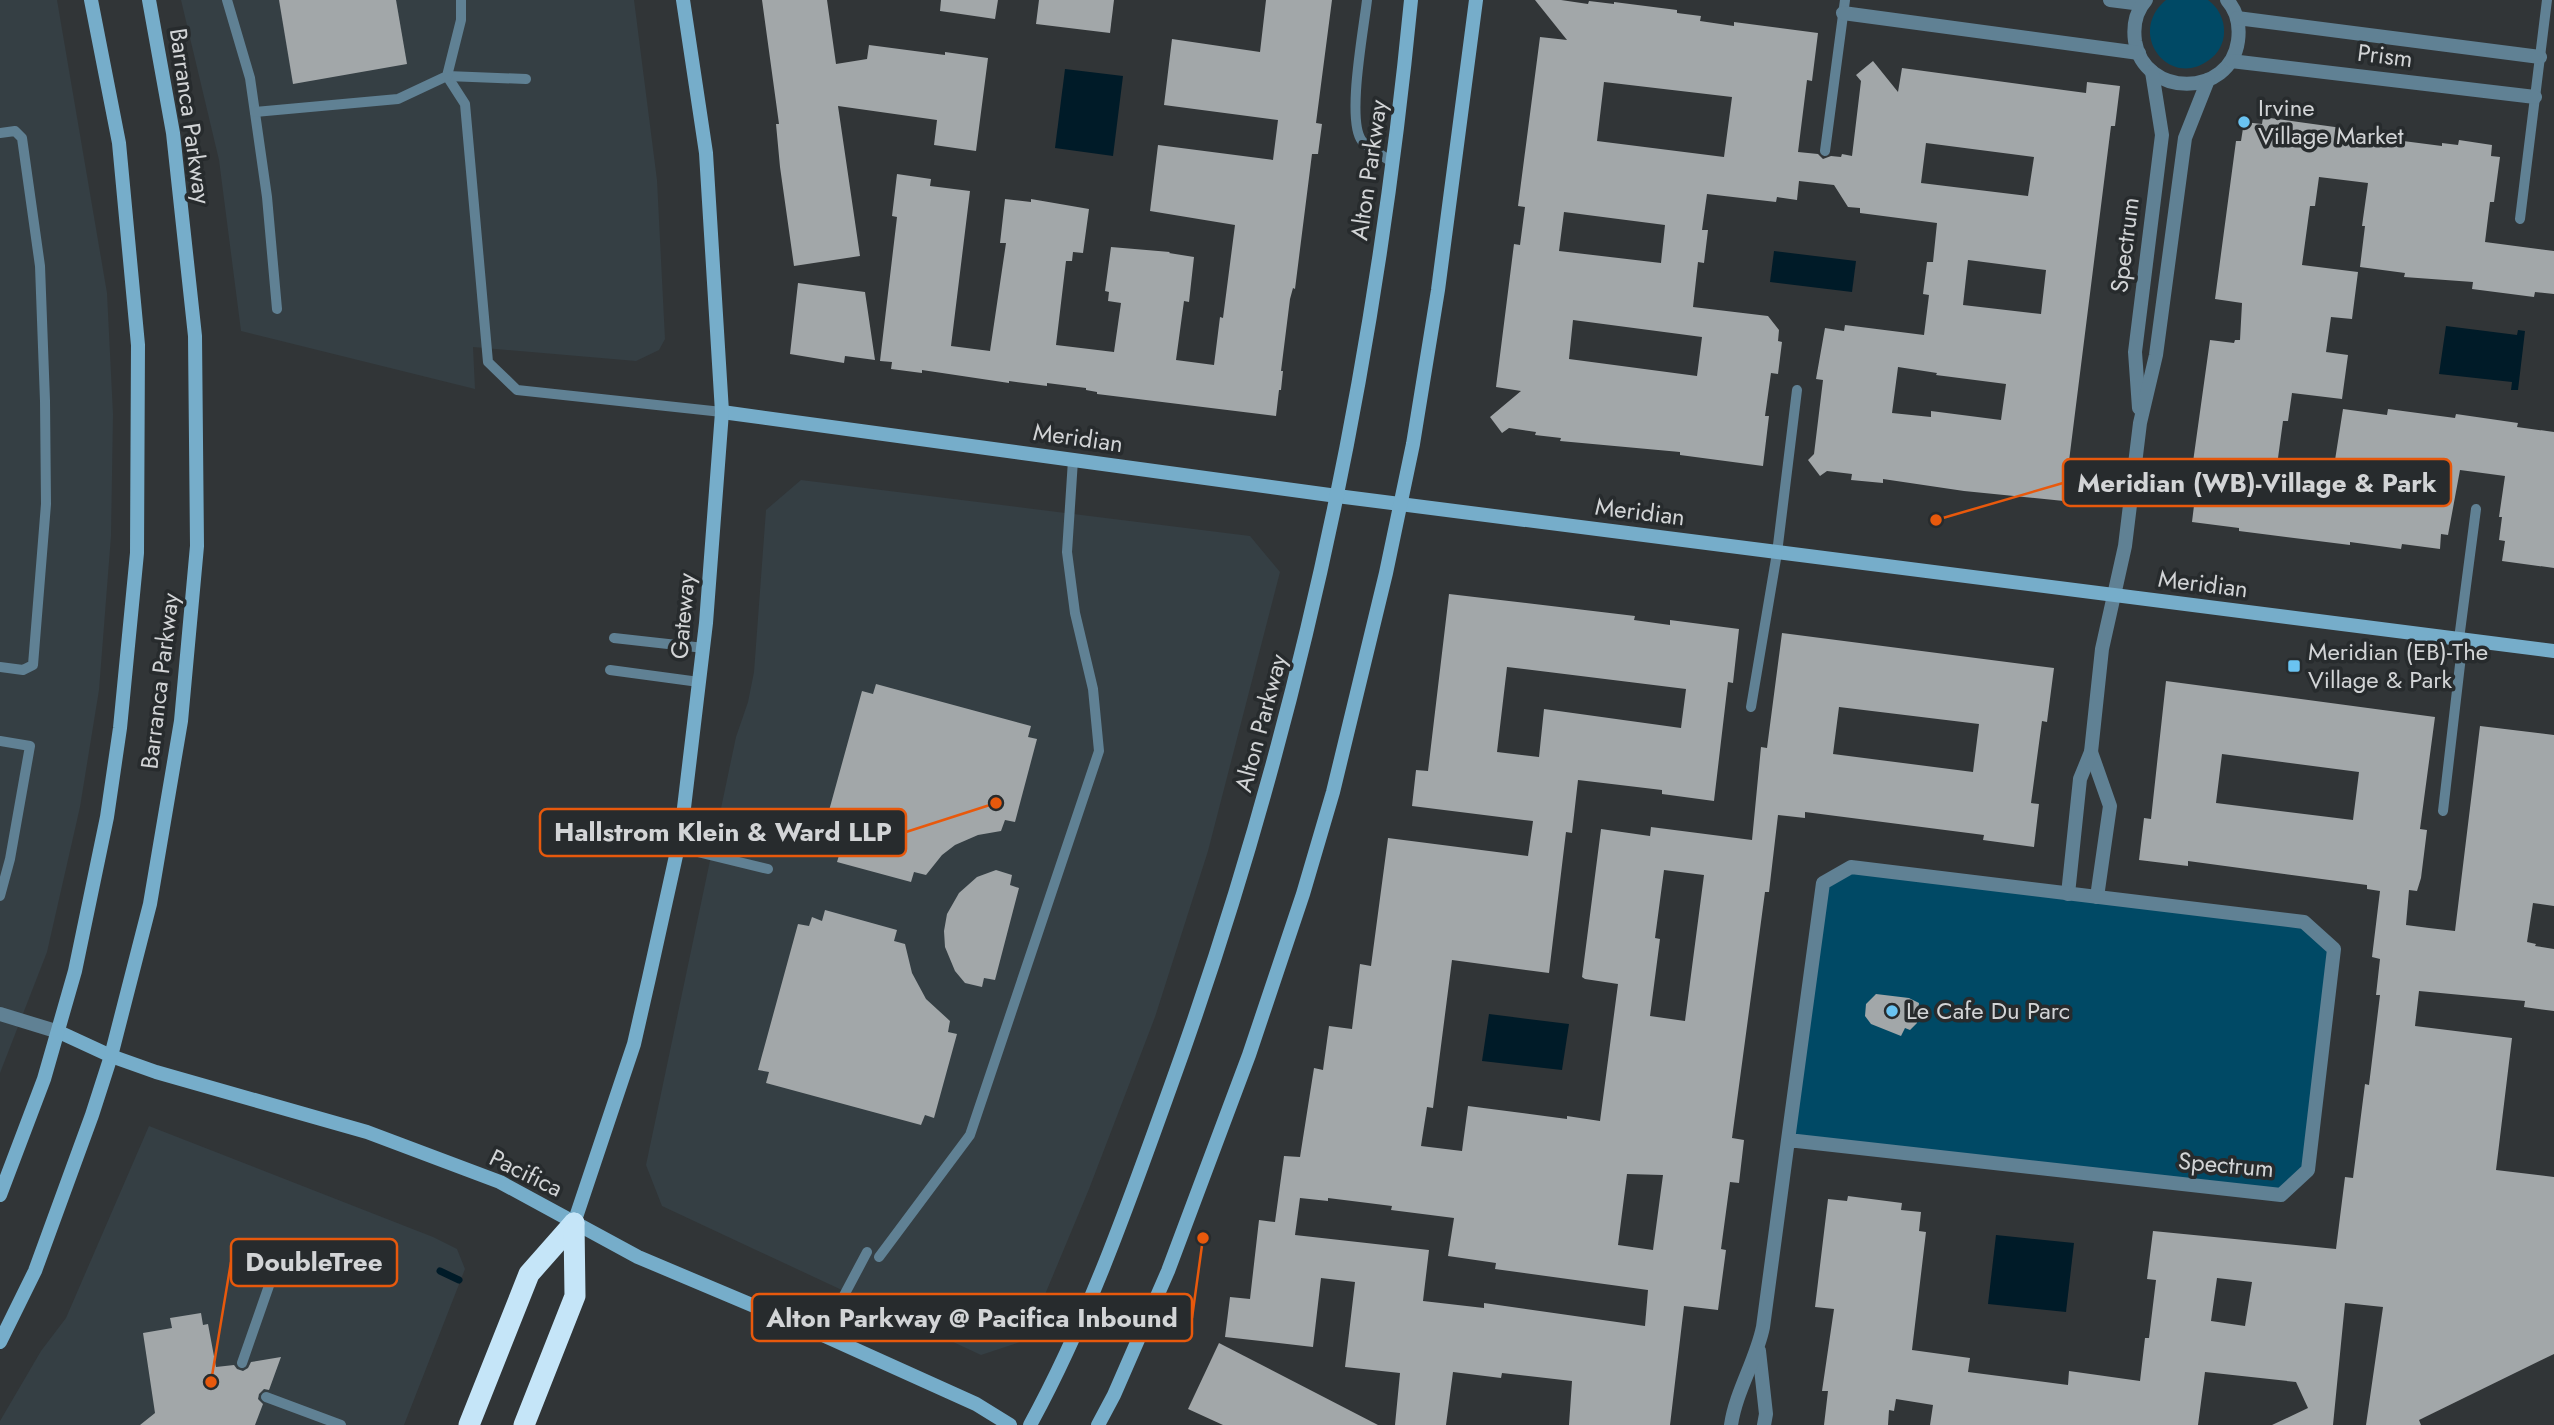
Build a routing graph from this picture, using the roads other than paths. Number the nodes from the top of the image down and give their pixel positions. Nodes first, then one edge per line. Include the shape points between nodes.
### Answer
1 (91, 0) edge
2 (149, 0) edge
3 (227, 0) edge
4 (461, 0) edge
5 (683, 0) edge
6 (1367, 0) edge
7 (1411, 0) edge
8 (1476, 0) edge
9 (2110, 0) edge
10 (2227, 0) edge
11 (2547, 0) edge
12 (2144, 2) edge
13 (1844, 7) edge
14 (2237, 18) junction
15 (2139, 53) junction
16 (2540, 57) junction
17 (2231, 61) junction
18 (2152, 72) junction
19 (447, 76) junction
20 (526, 79) dead end
21 (2208, 80) junction
22 (2535, 97) junction
23 (255, 112) junction
24 (0, 133) edge
25 (1825, 151) dead end
26 (1393, 163) junction
27 (2520, 219) dead end
28 (277, 309) dead end
29 (1797, 390) dead end
30 (722, 412) junction
31 (2140, 423) junction
32 (1073, 460) junction
33 (1338, 496) junction
34 (1400, 504) junction
35 (2476, 509) dead end
36 (1777, 553) junction
37 (2114, 596) junction
38 (614, 638) dead end
39 (2461, 639) junction
40 (704, 648) junction
41 (2554, 651) edge
42 (0, 667) edge
43 (610, 670) dead end
44 (699, 682) junction
45 (1751, 707) dead end
46 (0, 741) edge
47 (2091, 752) junction
48 (2443, 811) dead end
49 (677, 847) junction
50 (768, 869) dead end
51 (2068, 894) junction
52 (0, 896) edge
53 (2097, 897) junction
54 (0, 1014) edge
55 (59, 1032) junction
56 (111, 1056) junction
57 (1788, 1140) junction
58 (0, 1195) edge
59 (574, 1223) junction
60 (867, 1252) dead end
61 (879, 1257) dead end
62 (272, 1277) dead end
63 (823, 1335) junction
64 (0, 1342) edge
65 (1759, 1350) junction
66 (242, 1363) dead end
67 (266, 1397) dead end
68 (341, 1425) edge
69 (469, 1425) edge
70 (524, 1425) edge
71 (1010, 1425) edge
72 (1030, 1425) edge
73 (1098, 1425) edge
74 (1731, 1425) edge
75 (1764, 1425) edge

1 - 55 main road, Barranca Parkway via 118,143 138,345 137,553 107,817
2 - 56 main road, Barranca Parkway via 173,132 195,335 197,545 177,748 150,904
3 - 23 lane
4 - 19 lane via 461,20
5 - 30 main road, Gateway via 706,153
6 - 26 lane via 1356,86 1357,130 1362,141
7 - 26 main road, Alton Parkway
8 - 34 main road via 1438,290
9 - 12 street
10 - 14 street
11 - 16 lane
12 - 15 street via 2134,33
13 - 15 street
13 - 25 lane
14 - 16 street, Prism
14 - 17 street via 2237,47
15 - 18 street
16 - 22 lane
17 - 21 street
17 - 22 street, Prism
18 - 21 street via 2179,85
18 - 31 street, Spectrum via 2162,135 2135,352
19 - 20 lane
19 - 23 lane via 398,99
19 - 30 lane via 465,104 488,362 517,390
21 - 31 street, Spectrum via 2185,138 2156,355
22 - 27 lane
23 - 28 lane
24 - 42 lane via 15,131 22,138 40,267 46,503 33,665 23,670
26 - 33 main road, Alton Parkway via 1371,321
29 - 36 lane
30 - 32 main road, Meridian
30 - 40 main road, Gateway
31 - 37 street, Spectrum
32 - 33 main road, Meridian
32 - 61 lane via 1067,552 1093,689 1099,751 970,1135
33 - 34 main road, Meridian
33 - 72 main road, Alton Parkway via 1295,688 1212,971 1121,1222 1059,1369
34 - 36 main road, Meridian
34 - 73 main road via 1333,792 1269,998 1172,1260
35 - 39 lane
36 - 37 main road, Meridian
36 - 45 lane
37 - 39 main road, Meridian
37 - 47 street, Spectrum via 2102,649
38 - 40 lane
39 - 41 main road, Meridian
39 - 48 lane
40 - 44 main road, Gateway
43 - 44 lane
44 - 49 main road, Gateway
46 - 52 lane via 30,746
47 - 51 street, Spectrum via 2080,779
47 - 53 street, Spectrum via 2110,806
49 - 50 lane
49 - 59 main road, Gateway via 634,1044
51 - 53 street, Spectrum
51 - 57 street, Spectrum via 1851,867 1823,883
53 - 57 street, Spectrum via 2304,922 2334,949 2308,1170 2281,1195
54 - 55 street, Pacifica
55 - 56 main road, Pacifica
55 - 58 main road, Barranca Parkway
56 - 59 main road, Pacifica via 367,1132 499,1182
56 - 64 main road, Barranca Parkway via 35,1271
57 - 65 street, Spectrum
59 - 63 main road, Pacifica via 638,1256
59 - 69 highway via 529,1274
59 - 70 highway via 575,1296
60 - 63 lane
62 - 66 lane
63 - 71 main road, Pacifica via 976,1404
65 - 74 street, Spectrum
65 - 75 street, Spectrum
67 - 68 lane

